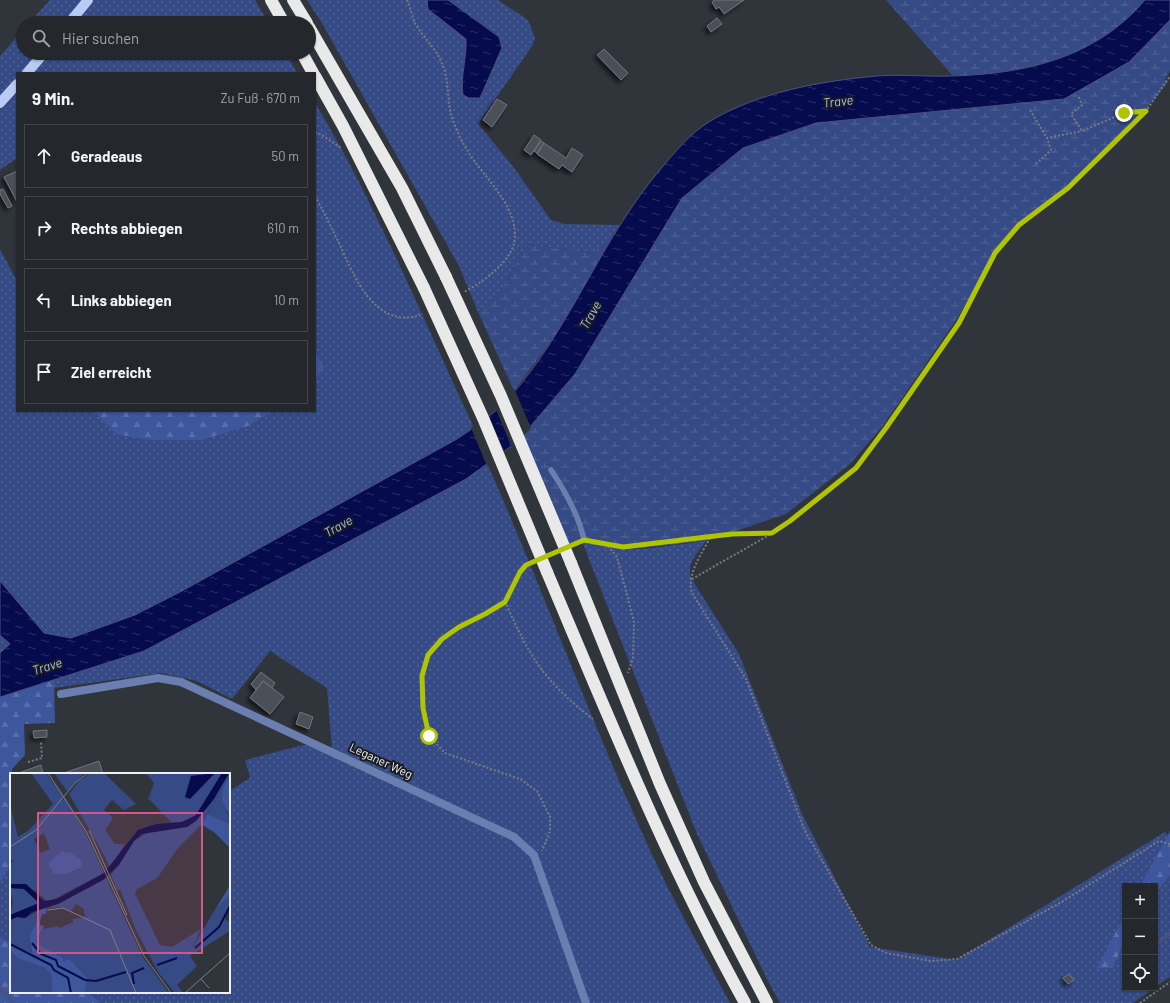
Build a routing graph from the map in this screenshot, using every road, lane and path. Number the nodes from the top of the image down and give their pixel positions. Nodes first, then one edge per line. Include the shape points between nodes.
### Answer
1 (88, 0) edge
2 (271, 0) edge
3 (293, 0) edge
4 (407, 0) edge
5 (75, 16) edge
6 (280, 16) edge
7 (303, 16) edge
8 (316, 39) edge
9 (38, 60) edge
10 (306, 60) edge
11 (28, 72) edge
12 (312, 72) edge
13 (1170, 76) edge
14 (316, 78) edge
15 (16, 85) edge
16 (1079, 97) dead end
17 (0, 103) edge
18 (1030, 110) dead end
19 (1146, 111) junction
20 (1082, 131) junction
21 (316, 132) edge
22 (1047, 138) junction
23 (341, 148) dead end
24 (1036, 164) dead end
25 (316, 198) edge
26 (457, 296) dead end
27 (429, 311) dead end
28 (551, 470) dead end
29 (772, 533) junction
30 (711, 537) junction
31 (584, 540) joint
32 (607, 545) junction
33 (533, 562) dead end
34 (691, 580) junction
35 (505, 602) junction
36 (628, 673) dead end
37 (61, 694) dead end
38 (593, 719) dead end
39 (41, 742) dead end
40 (28, 762) dead end
41 (1170, 844) edge
42 (534, 855) junction
43 (1170, 982) edge
44 (586, 1003) edge
45 (745, 1003) edge
46 (767, 1003) edge
47 (1140, 1003) edge

1 - 5 main road
2 - 6 highway
3 - 7 highway
4 - 26 path via 415,23 434,46 444,67 451,114 467,150 497,190 511,215 515,237 509,256 496,270 478,285
8 - 46 highway, bridge via 402,188 446,277 501,396 660,784 704,882
9 - 11 main road
10 - 12 highway
13 - 19 path
14 - 45 highway, bridge via 424,288 641,792 686,891
15 - 17 main road
16 - 20 path via 1082,105 1071,114
18 - 22 path
19 - 20 path via 1124,113
19 - 29 path via 1068,188 1019,225 995,253 959,323 856,468
20 - 22 path
21 - 23 path
22 - 24 path via 1051,150
25 - 27 path via 355,278 366,295 388,314 413,317
28 - 31 lane via 581,526
29 - 30 path
29 - 34 path
30 - 32 path via 623,547
30 - 34 path
31 - 32 path
32 - 36 path via 617,557 634,622 633,658
33 - 35 path via 520,572
34 - 41 path via 692,593 746,679 806,831 871,944 886,953 931,961 957,959 1060,902 1159,841
35 - 38 path via 520,637 545,676 573,704
35 - 42 path via 459,627 442,639 428,655 422,676 423,708 429,736 445,753 520,780 538,791 550,817 550,831 543,850
37 - 42 street, Leganer Weg via 158,678 181,682 514,836
39 - 40 path via 42,758
42 - 44 street, Leganer Weg
43 - 47 path

